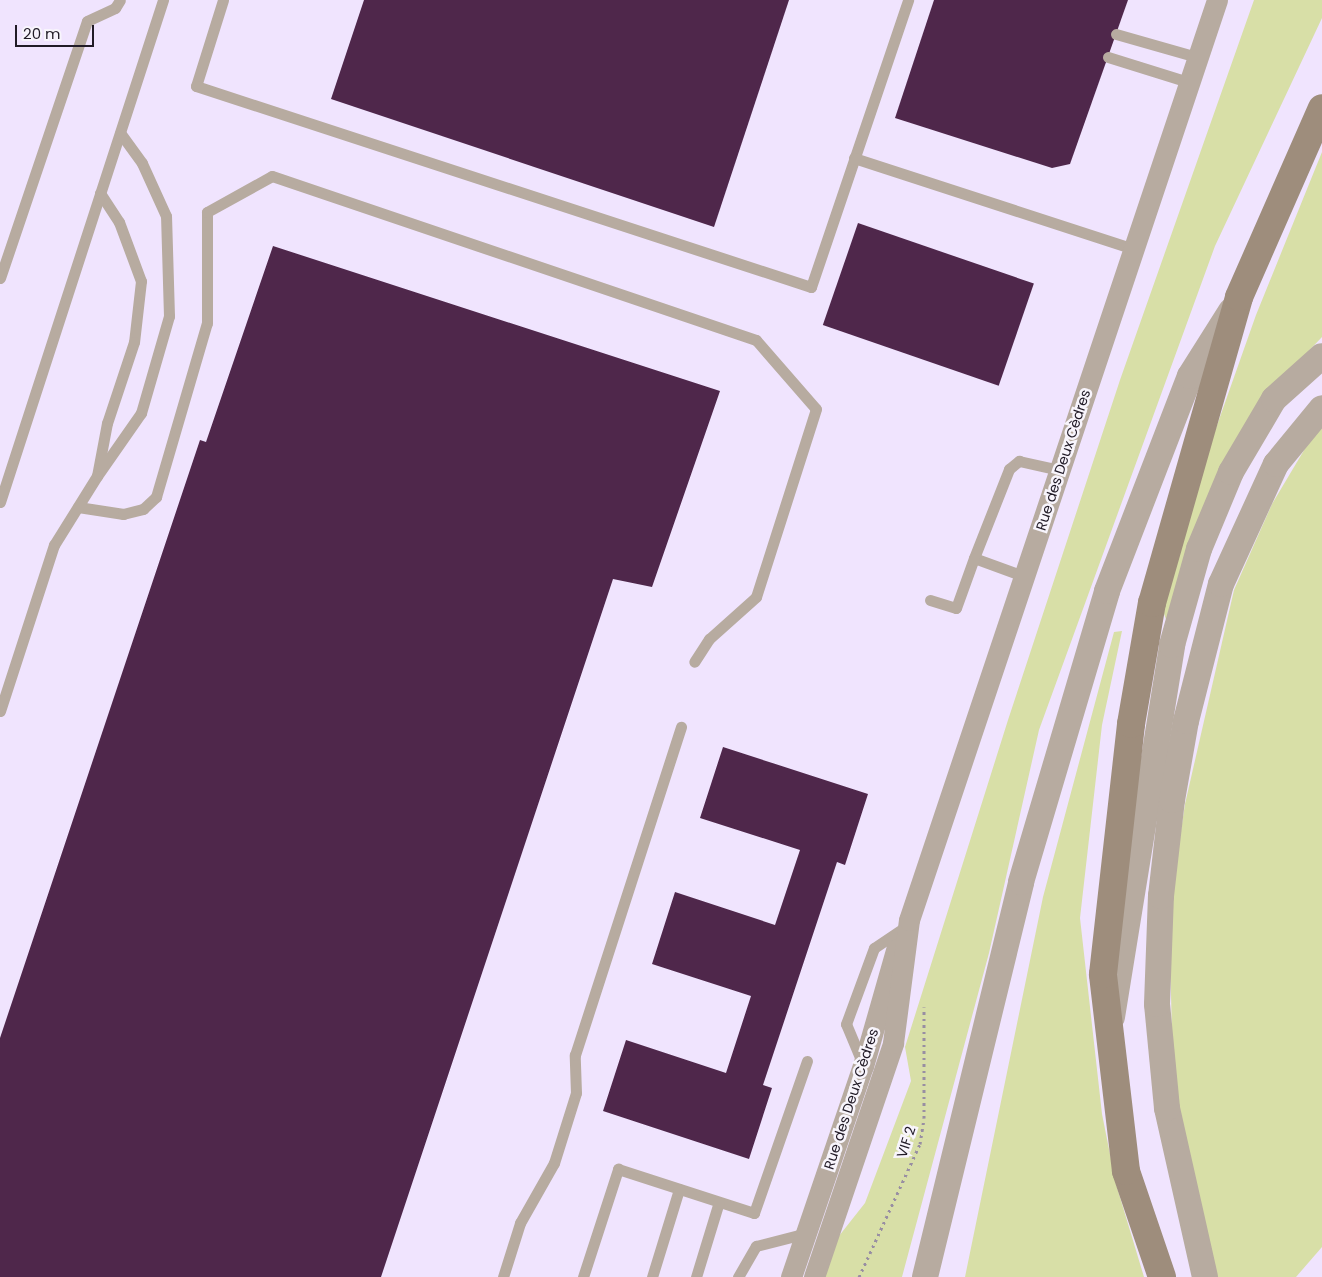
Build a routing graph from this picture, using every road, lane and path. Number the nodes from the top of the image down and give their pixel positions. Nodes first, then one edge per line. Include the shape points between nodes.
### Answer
1 (120, 0) edge
2 (163, 0) edge
3 (223, 0) edge
4 (908, 0) edge
5 (1217, 0) edge
6 (1116, 34) dead end
7 (1196, 56) junction
8 (1108, 57) dead end
9 (1188, 82) junction
10 (1322, 108) edge
11 (120, 133) junction
12 (854, 158) junction
13 (100, 194) junction
14 (1132, 248) junction
15 (0, 278) edge
16 (1239, 297) junction
17 (1322, 356) edge
18 (1322, 408) edge
19 (1060, 470) junction
20 (97, 476) junction
21 (0, 502) edge
22 (78, 507) junction
23 (974, 558) junction
24 (1026, 576) junction
25 (930, 600) dead end
26 (694, 662) dead end
27 (0, 711) edge
28 (681, 727) dead end
29 (905, 924) junction
30 (924, 1002) dead end
31 (1110, 1033) junction
32 (807, 1061) dead end
33 (863, 1066) junction
34 (679, 1189) junction
35 (719, 1202) junction
36 (807, 1233) junction
37 (743, 1274) edge
38 (502, 1277) edge
39 (583, 1277) edge
40 (652, 1277) edge
41 (696, 1277) edge
42 (791, 1277) edge
43 (814, 1277) edge
44 (859, 1277) edge
45 (925, 1277) edge
46 (1162, 1277) edge
47 (1205, 1277) edge

1 - 15 lane via 114,8 86,22
2 - 11 lane
3 - 12 lane via 196,86 811,287
4 - 12 lane
5 - 7 street, Rue des Deux Cèdres
6 - 7 lane
7 - 9 street, Rue des Deux Cèdres
8 - 9 lane
9 - 14 street, Rue des Deux Cèdres
10 - 16 main road
11 - 13 lane
11 - 20 lane via 142,163 166,216 169,316 141,413
12 - 14 lane
13 - 20 lane via 119,222 141,281 134,342 107,423
13 - 21 lane
14 - 19 street, Rue des Deux Cèdres
16 - 31 main road via 1145,640 1131,724 1103,974
16 - 45 street via 1190,376 1107,591 1020,882
17 - 31 street via 1274,399 1231,472 1199,549 1172,645
18 - 47 street via 1276,464 1221,584 1186,721 1172,800 1161,896 1157,1004 1167,1108
19 - 23 lane via 1019,461 1008,469
19 - 24 street, Rue des Deux Cèdres
20 - 22 lane
22 - 26 lane via 123,514 143,510 156,497 207,323 207,212 272,176 756,340 762,346 816,409 756,597 709,639
22 - 27 lane via 54,545
23 - 24 lane
23 - 25 lane via 956,608
24 - 29 street, Rue des Deux Cèdres
28 - 38 lane via 575,1055 576,1092 554,1163 520,1222
29 - 33 street, Rue des Deux Cèdres
29 - 33 lane via 874,948 846,1024
29 - 43 street, Rue des Deux Cèdres via 893,1044
30 - 44 path, VIF 2 via 924,1118 920,1144
31 - 46 main road via 1126,1171
32 - 35 lane via 754,1213
33 - 36 street, Rue des Deux Cèdres
34 - 35 lane
34 - 39 lane via 618,1170
34 - 40 lane
35 - 41 lane
36 - 37 lane via 756,1246
36 - 42 street, Rue des Deux Cèdres

